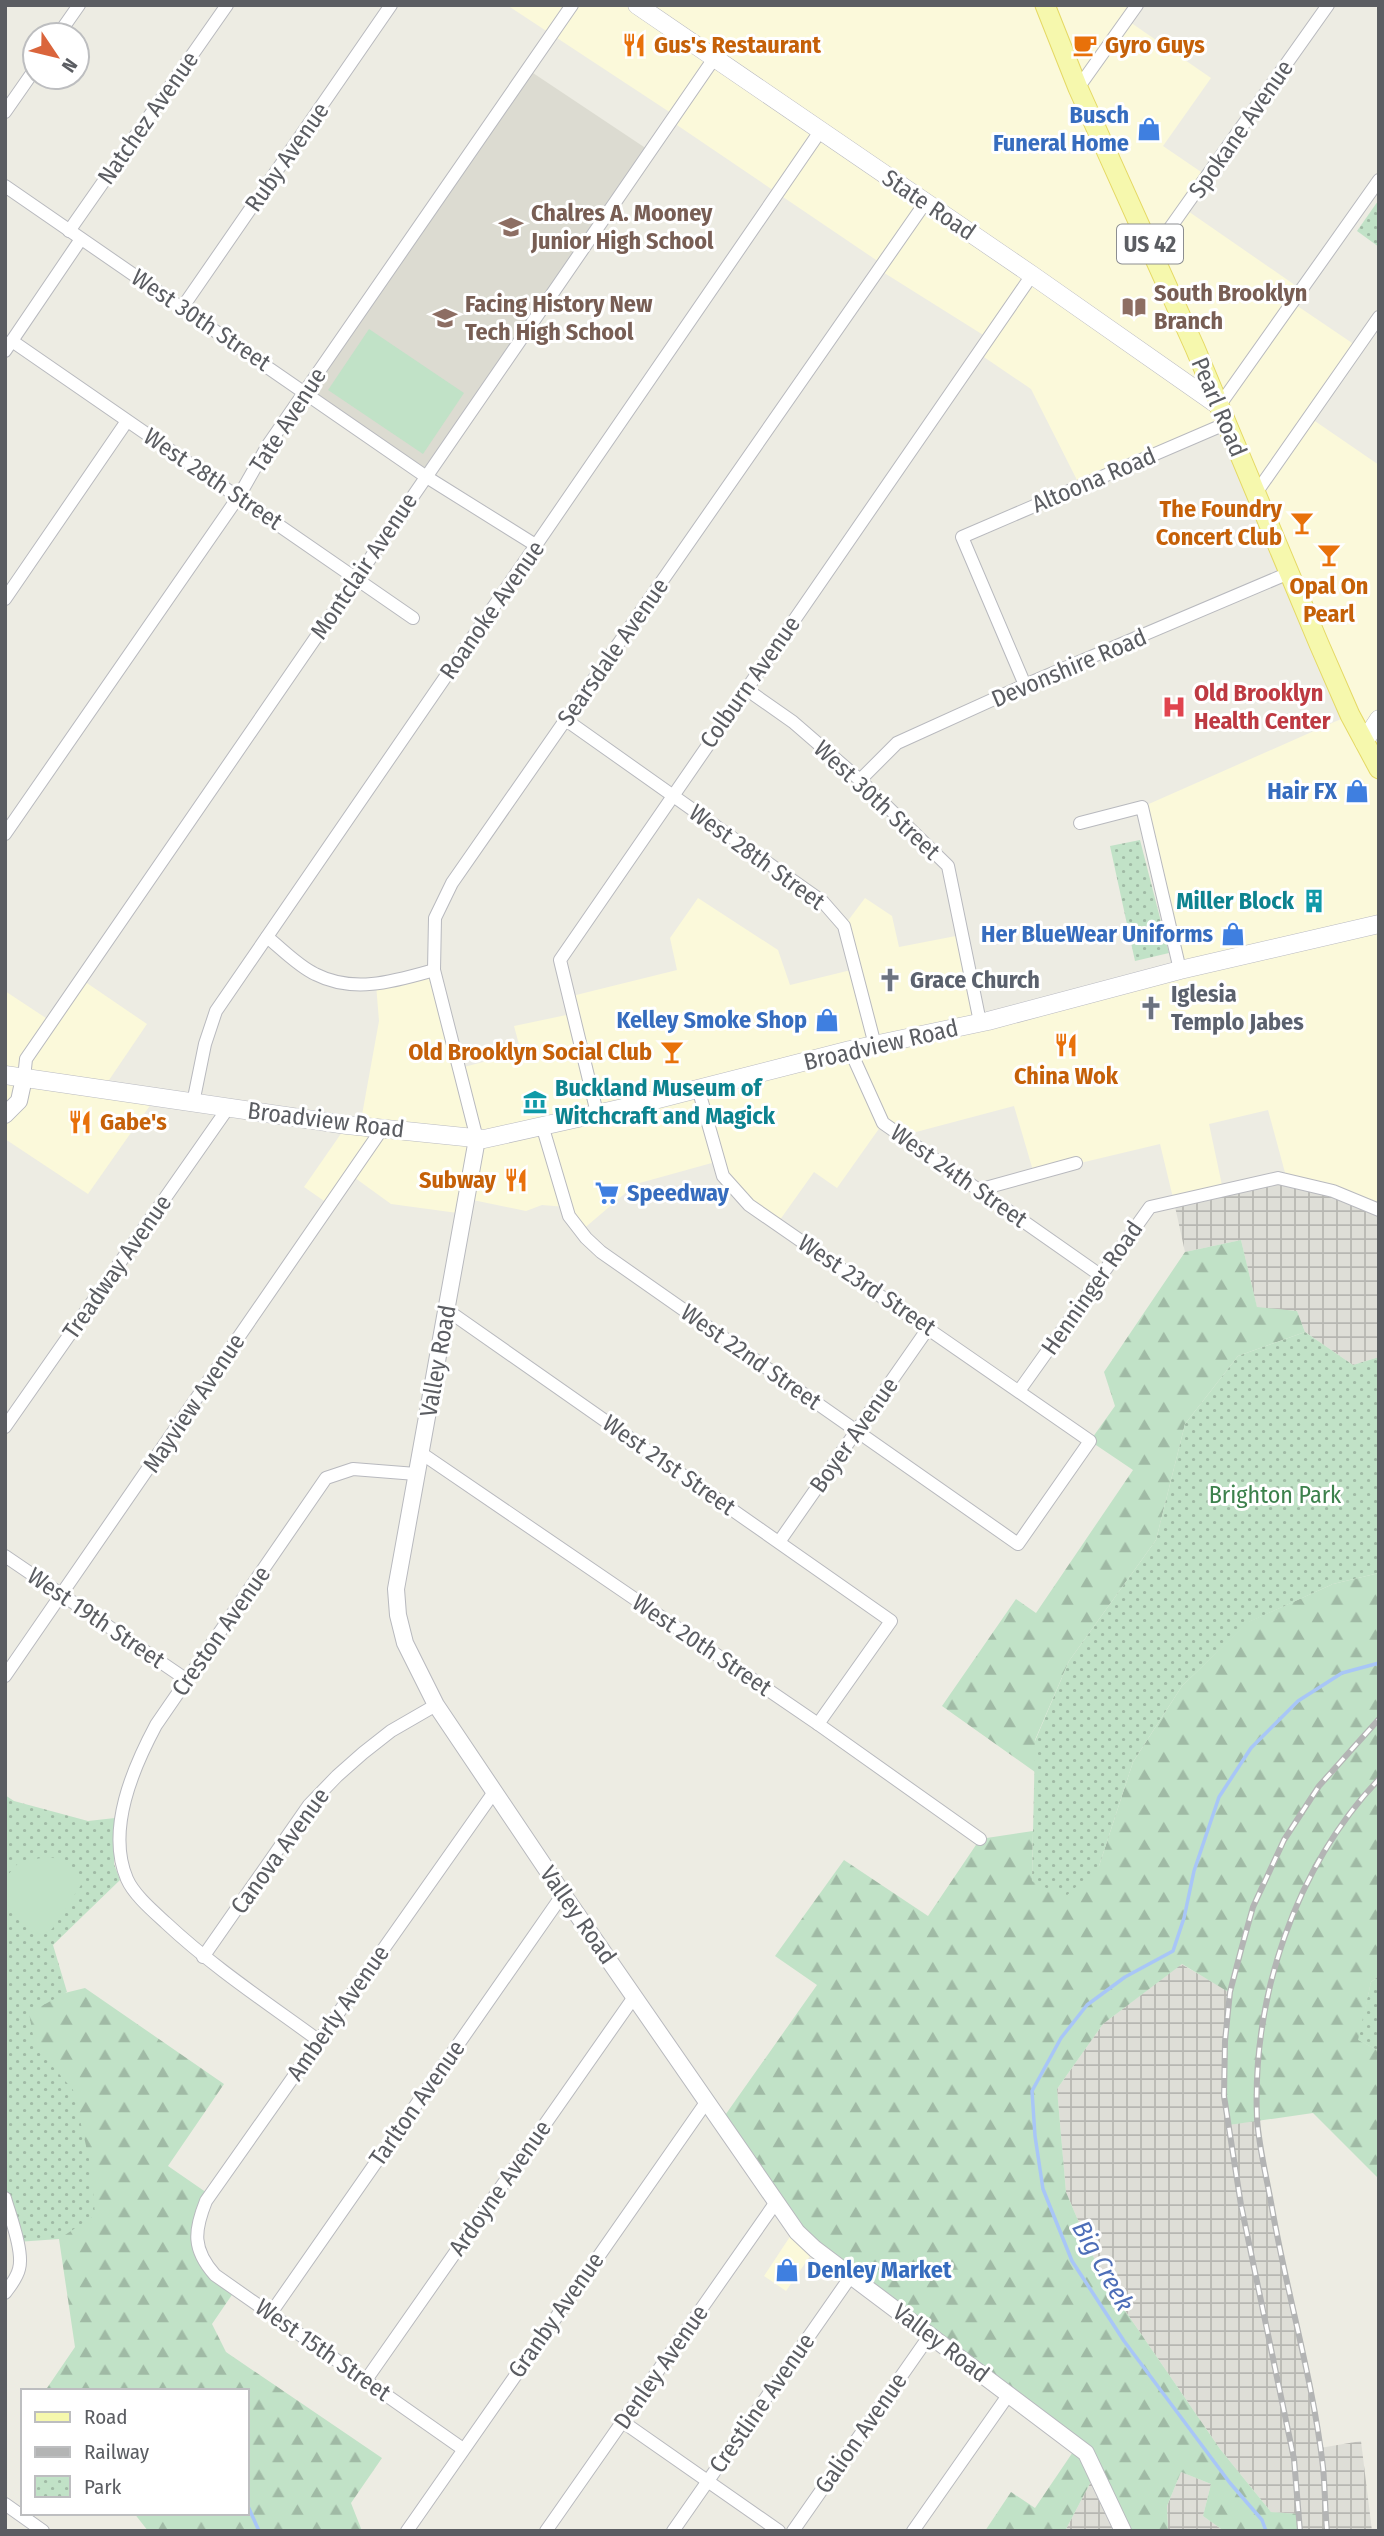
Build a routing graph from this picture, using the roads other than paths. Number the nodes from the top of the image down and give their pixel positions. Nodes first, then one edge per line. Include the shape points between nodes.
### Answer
1 (79, 5) edge
2 (227, 5) edge
3 (391, 5) edge
4 (572, 5) edge
5 (1045, 5) edge
6 (1137, 5) edge
7 (1328, 5) edge
8 (649, 8) edge
9 (68, 21) edge
10 (715, 58) junction
11 (1078, 88) junction
12 (21, 89) edge
13 (5, 112) edge
14 (821, 130) junction
15 (1377, 185) edge
16 (5, 186) edge
17 (925, 203) junction
18 (69, 231) junction
19 (81, 239) junction
20 (1153, 252) junction
21 (1032, 275) junction
22 (182, 308) junction
23 (1379, 317) edge
24 (9, 346) edge
25 (306, 392) junction
26 (1222, 415) junction
27 (127, 421) junction
28 (425, 476) junction
29 (1256, 493) junction
30 (239, 496) junction
31 (537, 547) junction
32 (1289, 573) junction
33 (357, 579) junction
34 (5, 599) edge
35 (413, 618) dead end
36 (1025, 685) junction
37 (746, 689) junction
38 (1379, 719) edge
39 (566, 720) junction
40 (1364, 742) junction
41 (1379, 769) edge
42 (860, 780) junction
43 (671, 796) junction
44 (1080, 823) dead end
45 (5, 834) edge
46 (1379, 924) edge
47 (267, 937) junction
48 (434, 970) junction
49 (1180, 970) junction
50 (980, 1022) junction
51 (875, 1045) junction
52 (850, 1050) junction
53 (5, 1075) edge
54 (24, 1078) junction
55 (698, 1088) junction
56 (193, 1103) junction
57 (228, 1108) junction
58 (597, 1113) junction
59 (5, 1115) edge
60 (542, 1125) junction
61 (382, 1129) junction
62 (477, 1139) junction
63 (1076, 1163) dead end
64 (978, 1190) junction
65 (1379, 1210) edge
66 (1100, 1275) junction
67 (447, 1310) junction
68 (929, 1327) junction
69 (1019, 1391) junction
70 (5, 1427) edge
71 (856, 1431) junction
72 (421, 1453) junction
73 (416, 1474) junction
74 (779, 1542) junction
75 (1018, 1544) joint
76 (5, 1556) edge
77 (63, 1595) junction
78 (5, 1676) edge
79 (187, 1680) junction
80 (436, 1704) junction
81 (818, 1724) junction
82 (494, 1792) junction
83 (980, 1839) dead end
84 (563, 1894) junction
85 (203, 1957) junction
86 (634, 1997) junction
87 (318, 2040) junction
88 (707, 2101) junction
89 (5, 2198) edge
90 (776, 2202) junction
91 (196, 2241) joint
92 (851, 2276) junction
93 (5, 2293) edge
94 (271, 2313) junction
95 (930, 2335) junction
96 (366, 2379) junction
97 (1009, 2393) junction
98 (623, 2422) junction
99 (463, 2449) junction
100 (707, 2480) junction
101 (5, 2504) edge
102 (417, 2516) junction
103 (43, 2531) edge
104 (407, 2531) edge
105 (423, 2531) edge
106 (546, 2531) edge
107 (673, 2531) edge
108 (779, 2531) edge
109 (793, 2531) edge
110 (913, 2531) edge
111 (1123, 2531) edge

1 - 9 street
2 - 18 street, Natchez Avenue
3 - 22 street, Ruby Avenue
4 - 25 street, Tate Avenue
5 - 11 main road, Pearl Road / US 42
6 - 11 street
7 - 20 street, Spokane Avenue
8 - 10 main road, State Road
10 - 14 main road, State Road
10 - 28 street, Montclair Avenue
11 - 20 main road, Pearl Road / US 42
12 - 13 street
14 - 17 main road, State Road
14 - 31 street, Roanoke Avenue
15 - 26 street
16 - 18 street, West 30th Street
17 - 21 main road, State Road
17 - 39 street, Searsdale Avenue
18 - 19 street, West 30th Street
19 - 22 street, West 30th Street
19 - 24 street
20 - 26 main road, Pearl Road / US 42
21 - 26 main road, State Road
21 - 37 street, Colburn Avenue
22 - 25 street, West 30th Street
23 - 29 street
24 - 27 street, West 28th Street
25 - 28 street, West 30th Street
25 - 30 street, Tate Avenue via 268,444
26 - 29 main road, Pearl Road / US 42
26 - 36 street, Altoona Road via 962,537
27 - 30 street, West 28th Street
27 - 34 street
28 - 31 street, West 30th Street
28 - 33 street, Montclair Avenue
29 - 32 main road, Pearl Road / US 42
30 - 33 street, West 28th Street
30 - 45 street, Tate Avenue
31 - 47 street, Roanoke Avenue
32 - 36 street, Devonshire Road
32 - 40 main road, Pearl Road / US 42
33 - 35 street, West 28th Street
33 - 54 street, Montclair Avenue via 26,1059
36 - 42 street, Devonshire Road via 897,743
37 - 42 street, West 30th Street via 793,722
37 - 43 street, Colburn Avenue
38 - 40 main road
39 - 43 street, West 28th Street
39 - 48 street, Searsdale Avenue via 452,883 435,918
40 - 41 main road, Pearl Road / US 42
42 - 50 street, West 30th Street via 948,866
43 - 51 street, West 28th Street via 823,902 836,916 844,926
43 - 58 street, Colburn Avenue via 560,960
44 - 49 street via 1142,807
46 - 49 main road, Broadview Road
47 - 48 street via 315,974 343,984 366,986
47 - 56 street, Roanoke Avenue via 216,1011
48 - 62 street, Searsdale Avenue
49 - 50 main road, Broadview Road
50 - 51 main road, Broadview Road
51 - 52 main road, Broadview Road
52 - 55 main road, Broadview Road
52 - 64 street, West 24th Street via 883,1123
53 - 54 main road, Broadview Road
54 - 56 main road, Broadview Road
54 - 59 street via 19,1101
55 - 58 main road, Broadview Road
55 - 68 street, West 23rd Street via 723,1176 749,1205
56 - 57 main road, Broadview Road
57 - 61 main road, Broadview Road
57 - 70 street, Treadway Avenue
58 - 60 main road, Broadview Road
60 - 62 main road, Broadview Road
60 - 71 street, West 22nd Street via 569,1216 586,1238
61 - 62 main road, Broadview Road
61 - 77 street, Mayview Avenue
62 - 67 street, Valley Road
63 - 64 street
64 - 66 street, West 24th Street
65 - 66 street, Henninger Road via 1333,1191 1278,1178 1150,1208
66 - 69 street, Henninger Road
67 - 72 street, Valley Road
67 - 74 street, West 21st Street
68 - 69 street, West 23rd Street
68 - 71 street, Boyer Avenue
69 - 75 street, West 23rd Street via 1090,1441
71 - 74 street, Boyer Avenue
71 - 75 street, West 22nd Street
72 - 73 street, Valley Road
72 - 81 street, West 20th Street
73 - 79 street, Creston Avenue via 354,1469 326,1478
73 - 80 street, Valley Road via 396,1589 398,1615 405,1643
74 - 81 street, West 21st Street via 891,1621
76 - 77 street, West 19th Street
77 - 78 street, Mayview Avenue
77 - 79 street, West 19th Street
79 - 85 street, Creston Avenue via 142,1753 123,1811 120,1846 127,1880
80 - 82 street, Valley Road
80 - 85 street, Canova Avenue via 363,1753 309,1805
81 - 83 street, West 20th Street
82 - 84 street, Valley Road
82 - 87 street, Amberly Avenue
84 - 86 street, Valley Road
84 - 94 street, Tarlton Avenue
85 - 87 street
86 - 88 street, Valley Road
86 - 96 street, Ardoyne Avenue
87 - 91 street, Amberly Avenue via 206,2201
88 - 90 street, Valley Road
88 - 99 street, Granby Avenue
89 - 93 street via 20,2266
90 - 92 street, Valley Road via 813,2248
90 - 98 street, Denley Avenue
91 - 94 street, West 15th Street via 215,2275
92 - 95 street, Valley Road
92 - 100 street, Crestline Avenue
94 - 96 street, West 15th Street
95 - 97 street, Valley Road
95 - 109 street, Galion Avenue
96 - 99 street, West 15th Street
97 - 110 street
97 - 111 street, Valley Road via 1086,2453
98 - 100 street
98 - 106 street, Denley Avenue
99 - 102 street, Granby Avenue
100 - 107 street, Crestline Avenue
100 - 108 street
101 - 103 street
102 - 104 street, Granby Avenue
102 - 105 street

